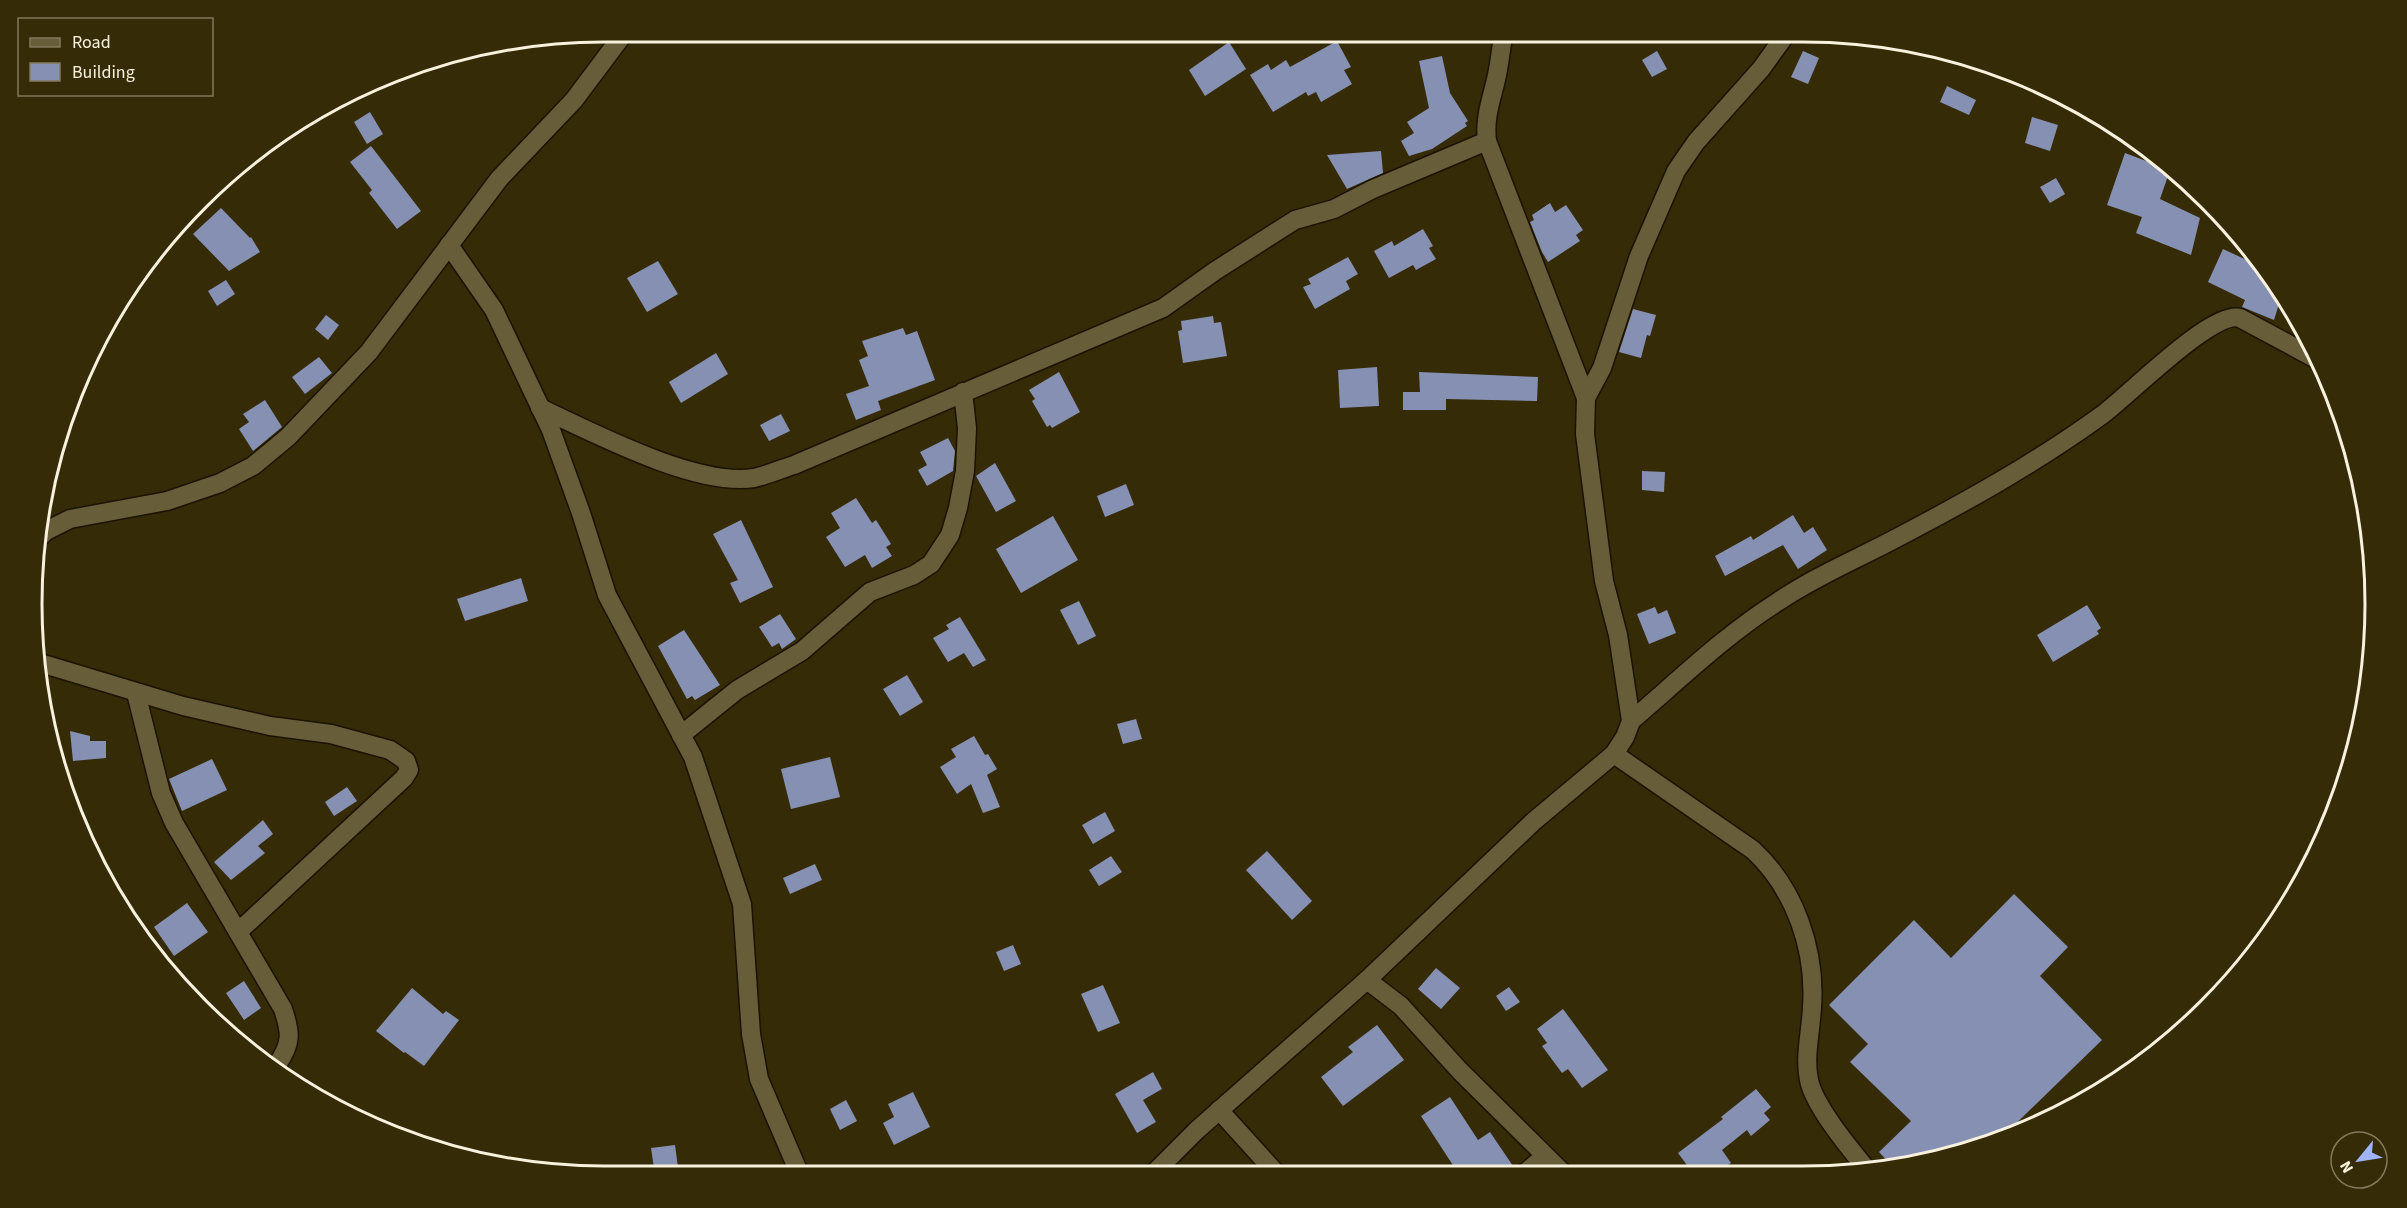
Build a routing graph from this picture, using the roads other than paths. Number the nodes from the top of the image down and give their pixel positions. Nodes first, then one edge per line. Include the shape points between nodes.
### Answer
1 (618, 42) edge
2 (1502, 42) edge
3 (1780, 42) edge
4 (1487, 141) junction
5 (449, 245) junction
6 (2306, 353) edge
7 (963, 392) junction
8 (1586, 398) junction
9 (540, 408) junction
10 (47, 530) edge
11 (46, 665) edge
12 (136, 693) junction
13 (1631, 721) junction
14 (681, 735) junction
15 (1614, 754) junction
16 (238, 932) junction
17 (1367, 980) junction
18 (279, 1062) edge
19 (1219, 1110) junction
20 (1545, 1156) junction
21 (1862, 1163) edge
22 (796, 1166) edge
23 (1161, 1166) edge
24 (1270, 1166) edge
25 (1533, 1166) edge
26 (1556, 1166) edge

1 - 5 street via 574,100 499,179
2 - 4 street via 1497,77 1486,112
3 - 8 street via 1676,171 1639,256 1602,368
4 - 7 street via 1334,209 1295,220 1162,308
4 - 8 street
5 - 9 street via 494,310
5 - 10 street via 369,352 288,437 253,466 220,483 167,501 70,519
6 - 13 street via 2240,318 2219,322 2185,344 2112,409 2030,465 1828,572 1750,619
7 - 9 street via 794,465 753,478 708,476 660,460
7 - 14 street via 967,428 965,471 950,536 931,564 870,592 802,651 737,690
8 - 13 street via 1585,434 1604,581 1618,635
9 - 14 street via 581,513 607,595
11 - 12 street
12 - 16 street via 161,793 209,886
12 - 16 street via 270,726 331,734 390,750 406,761 409,770 404,778
13 - 15 street
14 - 22 street via 693,757 742,904 751,1034 759,1079
15 - 17 street via 1534,821
15 - 21 street via 1753,850 1784,885 1803,932 1813,980 1808,1061 1812,1092
16 - 18 street via 288,1023 289,1044
17 - 19 street
17 - 20 street via 1401,1006
19 - 23 street
19 - 24 street
20 - 25 street
20 - 26 street

